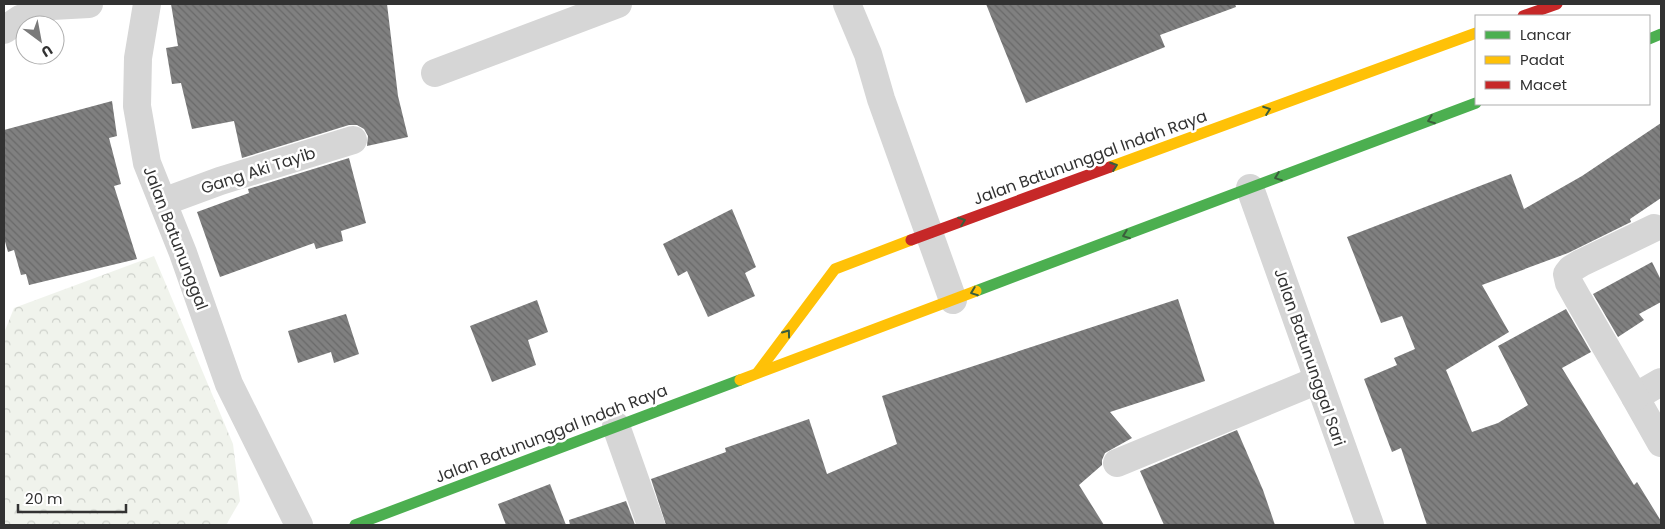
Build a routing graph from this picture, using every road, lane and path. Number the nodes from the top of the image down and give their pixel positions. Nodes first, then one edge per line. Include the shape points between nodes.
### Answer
1 (89, 4) edge
2 (147, 4) edge
3 (618, 4) edge
4 (847, 4) edge
5 (1557, 4) edge
6 (51, 5) edge
7 (1526, 15) edge
8 (4, 30) edge
9 (1475, 33) edge
10 (435, 73) dead end
11 (1475, 103) edge
12 (353, 140) dead end
13 (1250, 188) junction
14 (163, 202) junction
15 (1654, 228) dead end
16 (929, 233) junction
17 (953, 300) junction
18 (758, 372) junction
19 (1318, 380) junction
20 (1661, 382) edge
21 (1635, 397) junction
22 (616, 426) junction
23 (1661, 443) edge
24 (1116, 462) dead end
25 (299, 525) edge
26 (355, 525) edge
27 (651, 525) edge
28 (1370, 525) edge

1 - 6 street
2 - 14 street, Jalan Batununggal via 138,58 137,106 147,163
3 - 10 street
4 - 16 street via 868,54 881,100
5 - 7 street
6 - 8 street
16 -> 9 street, Jalan Batununggal Indah Raya
11 -> 13 street, Jalan Batununggal Indah Raya
12 - 14 street, Gang Aki Tayib
13 -> 17 street, Jalan Batununggal Indah Raya
13 - 19 street, Jalan Batununggal Sari
14 - 25 street, Jalan Batununggal via 229,384
15 - 21 street via 1571,268 1567,274 1568,283
16 - 17 street
18 -> 16 street, Jalan Batununggal Indah Raya via 836,269
17 - 18 street, Jalan Batununggal Indah Raya
18 - 22 street, Jalan Batununggal Indah Raya
19 - 24 street
19 - 28 street, Jalan Batununggal Sari
20 - 21 street
21 - 23 street
22 - 26 street, Jalan Batununggal Indah Raya
22 - 27 street

